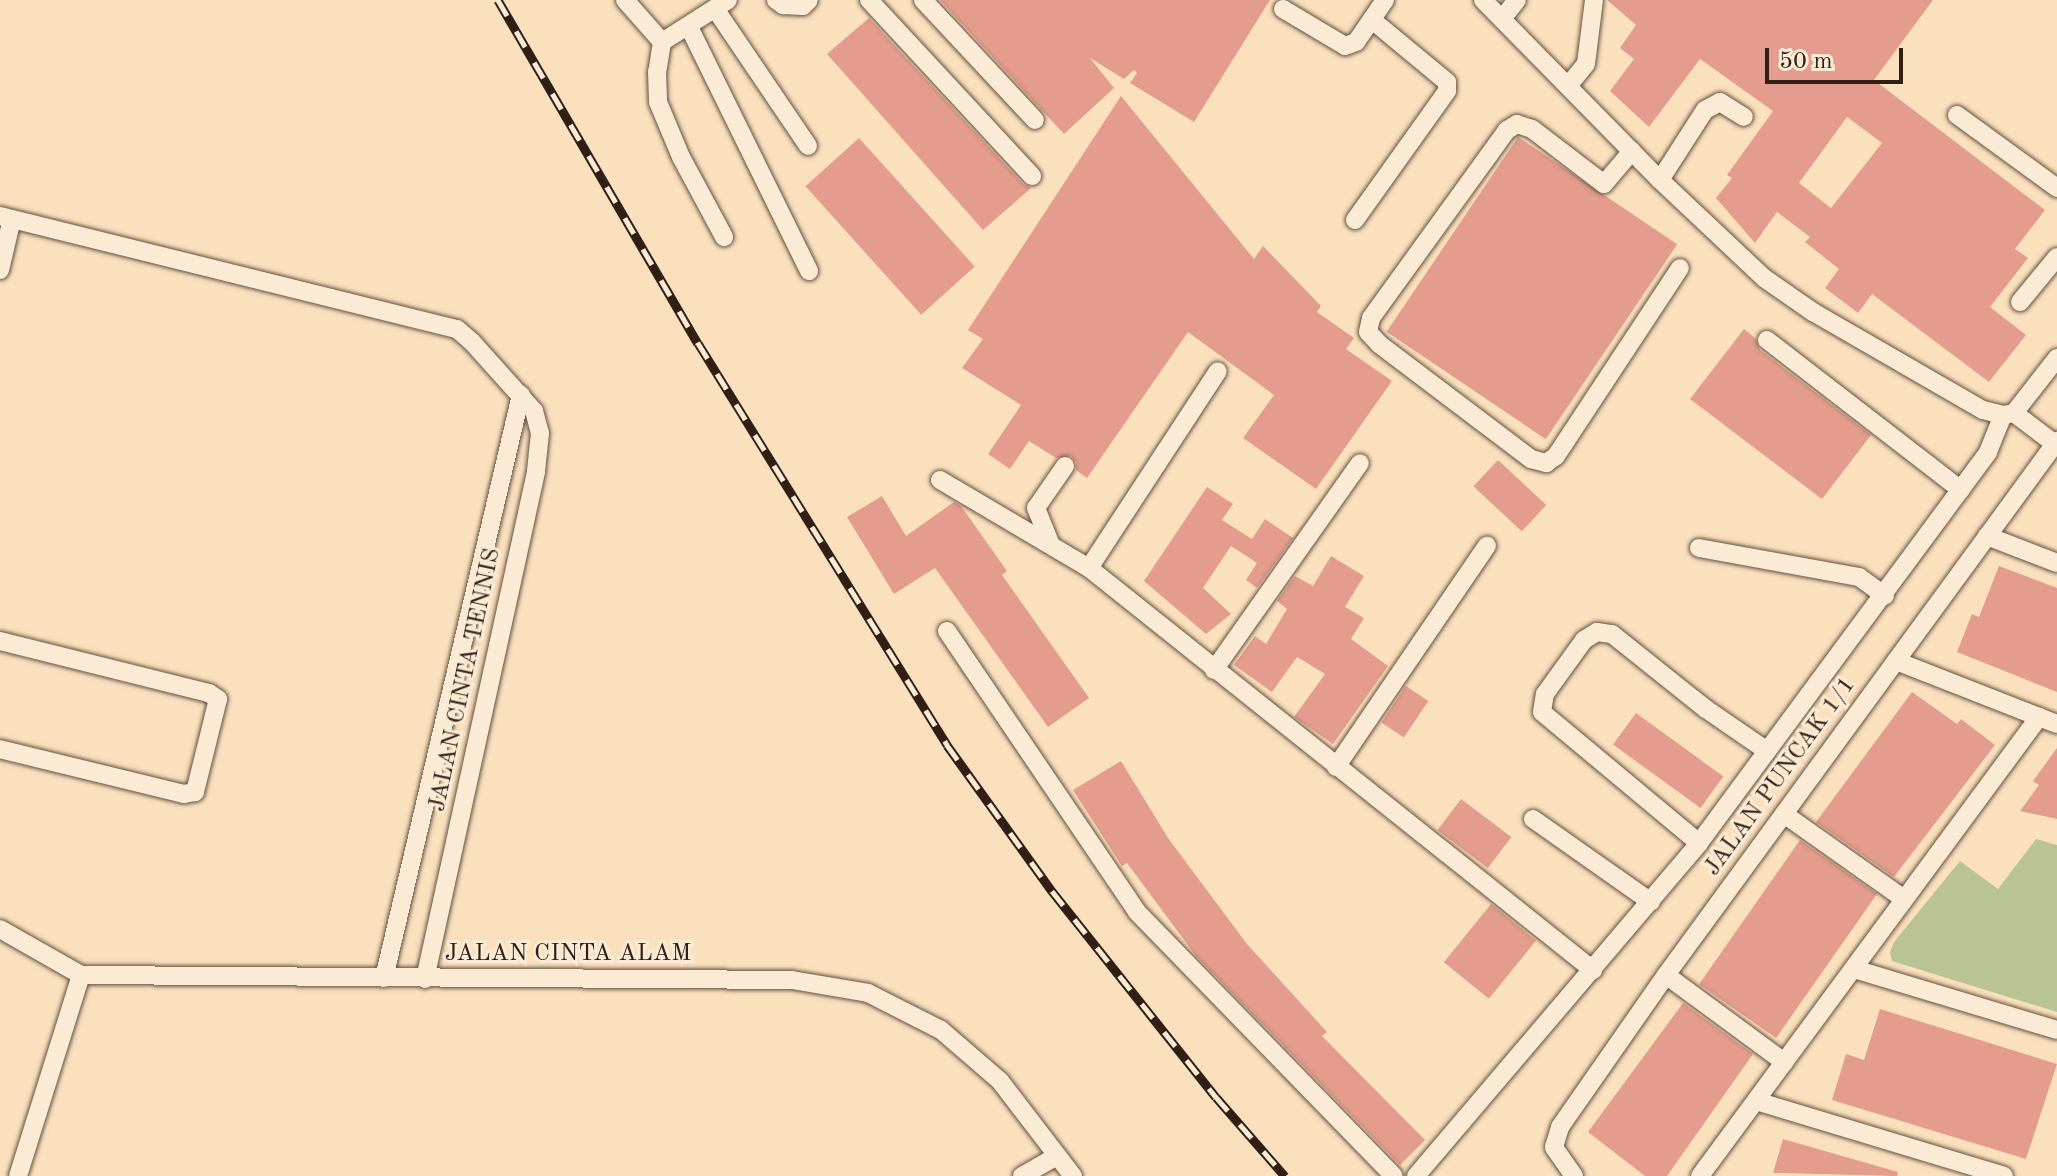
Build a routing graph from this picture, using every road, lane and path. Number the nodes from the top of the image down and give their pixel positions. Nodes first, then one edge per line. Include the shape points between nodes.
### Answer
1 (625, 0) edge
2 (776, 0) edge
3 (809, 0) edge
4 (869, 0) edge
5 (923, 0) edge
6 (1385, 0) edge
7 (1483, 0) edge
8 (1517, 0) edge
9 (1594, 0) edge
10 (722, 5) edge
11 (1283, 9) dead end
12 (1502, 19) junction
13 (1372, 20) junction
14 (689, 27) junction
15 (662, 42) junction
16 (1568, 86) junction
17 (1957, 115) dead end
18 (1744, 117) dead end
19 (1035, 120) dead end
20 (808, 146) dead end
21 (1632, 151) junction
22 (1032, 176) dead end
23 (1660, 180) junction
24 (2057, 188) edge
25 (6, 218) edge
26 (1355, 220) dead end
27 (724, 237) dead end
28 (2056, 255) edge
29 (1680, 268) dead end
30 (0, 270) edge
31 (809, 271) dead end
32 (2020, 302) dead end
33 (1767, 340) dead end
34 (2057, 358) edge
35 (1218, 371) dead end
36 (521, 395) junction
37 (2008, 414) junction
38 (2056, 442) edge
39 (1360, 463) dead end
40 (505, 465) junction
41 (1065, 466) dead end
42 (536, 472) junction
43 (940, 480) dead end
44 (1961, 490) junction
45 (1987, 536) junction
46 (1051, 545) junction
47 (1487, 546) dead end
48 (1699, 548) dead end
49 (2057, 563) edge
50 (1089, 568) junction
51 (1885, 596) junction
52 (947, 631) dead end
53 (1, 646) edge
54 (1896, 661) junction
55 (1214, 670) junction
56 (2048, 721) edge
57 (0, 749) edge
58 (1767, 751) junction
59 (1336, 767) junction
60 (1784, 814) junction
61 (1533, 819) dead end
62 (1699, 843) junction
63 (1904, 899) junction
64 (1651, 902) junction
65 (0, 929) edge
66 (1854, 969) junction
67 (1593, 970) junction
68 (81, 975) junction
69 (1666, 975) junction
70 (384, 978) junction
71 (425, 979) junction
72 (2057, 1030) edge
73 (1784, 1062) junction
74 (1756, 1101) junction
75 (1057, 1156) junction
76 (1951, 1168) edge
77 (18, 1176) edge
78 (1022, 1176) edge
79 (1073, 1176) edge
80 (1394, 1176) edge
81 (1416, 1176) edge
82 (1574, 1176) edge
83 (1700, 1176) edge
84 (2004, 1176) edge

1 - 15 street
2 - 3 street via 803,6
4 - 22 street
5 - 19 street
6 - 13 street
7 - 12 street
8 - 12 street
9 - 16 street via 1586,64
10 - 14 street
10 - 20 street
11 - 13 street via 1345,46 1356,42
12 - 16 street
13 - 26 street via 1447,82 1447,91
14 - 15 street
14 - 31 street
15 - 27 street via 658,102
16 - 21 street
17 - 24 street
18 - 23 street via 1720,102 1705,110
21 - 23 street
21 - 29 street via 1604,184 1532,129 1517,124 1507,130 1371,318 1368,332 1531,459 1546,463 1556,456
23 - 37 street via 1764,278 1813,312 1983,410
25 - 30 street
25 - 36 street, JALAN CINTA TENNIS via 457,329
28 - 32 street
33 - 44 street
34 - 37 street
35 - 50 street
36 - 40 street, JALAN CINTA TENNIS
36 - 42 street, JALAN CINTA TENNIS via 534,411 540,433
37 - 38 street
37 - 44 street
38 - 45 street, JALAN PUNCAK 1/1
39 - 55 street
40 - 42 street
40 - 70 street, JALAN CINTA TENNIS
41 - 46 street via 1037,500
42 - 71 street, JALAN CINTA TENNIS
43 - 46 street
44 - 51 street
45 - 49 street
45 - 54 street, JALAN PUNCAK 1/1
46 - 50 street
47 - 59 street
48 - 51 street via 1859,577
50 - 55 street
51 - 58 street
52 - 80 street via 1137,912
53 - 57 street via 209,693 218,699 218,710 200,781 195,792 184,794
54 - 56 street
54 - 60 street, JALAN PUNCAK 1/1
55 - 59 street
56 - 63 street
58 - 62 street
58 - 62 street via 1612,634 1597,632 1584,640 1545,694 1542,712
59 - 67 street
60 - 63 street
60 - 69 street, JALAN PUNCAK 1/1
61 - 64 street
62 - 64 street
63 - 66 street
64 - 67 street
65 - 68 street, JALAN CINTA ALAM
66 - 72 street
66 - 73 street
67 - 81 street
68 - 70 street, JALAN CINTA ALAM
68 - 77 street
69 - 73 street
69 - 82 street, JALAN PUNCAK 1/1 via 1560,1127 1554,1147
70 - 71 street, JALAN CINTA ALAM
71 - 75 street, JALAN CINTA ALAM via 792,980 868,993 941,1030 1000,1081
73 - 74 street
74 - 76 street
74 - 83 street
75 - 78 street
75 - 79 street, JALAN CINTA ALAM
76 - 84 street

